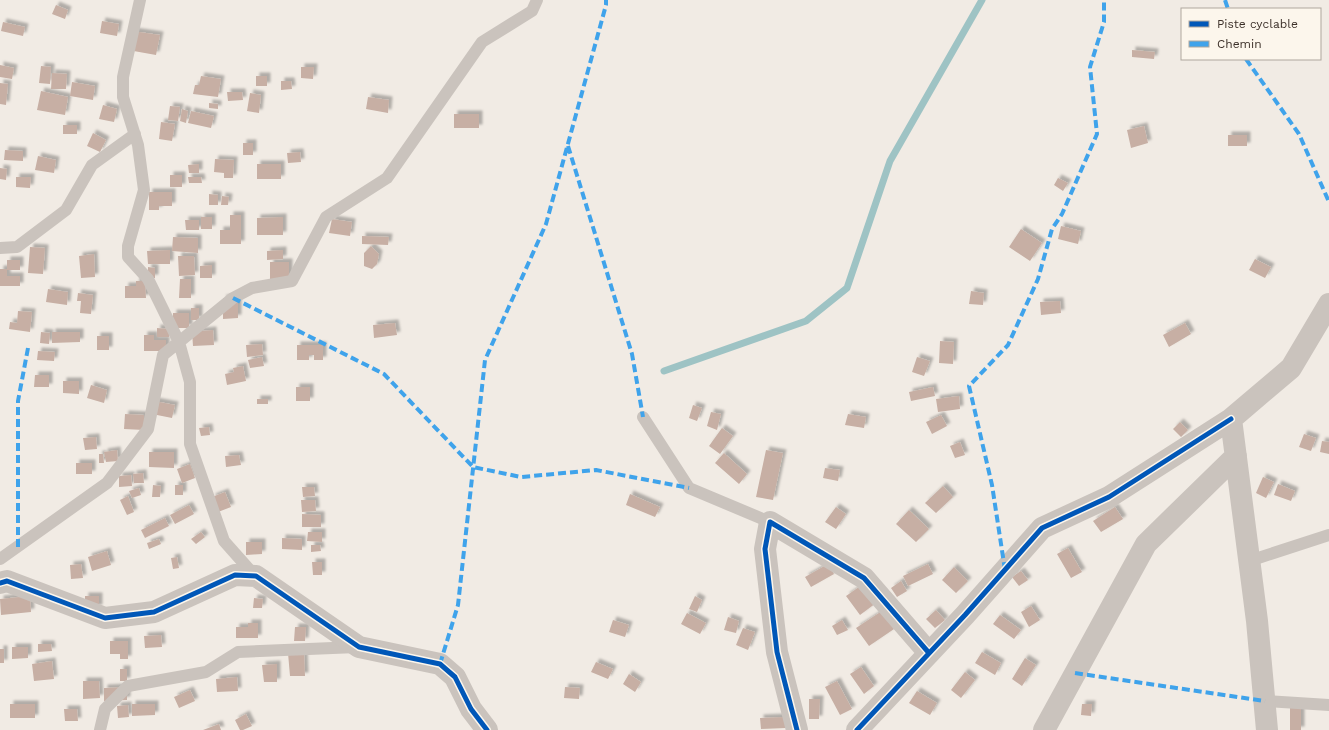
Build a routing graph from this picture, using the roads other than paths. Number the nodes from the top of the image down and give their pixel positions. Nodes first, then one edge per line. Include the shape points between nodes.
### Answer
1 (140, 0) edge
2 (537, 0) edge
3 (135, 134) junction
4 (0, 248) edge
5 (1329, 304) edge
6 (179, 342) junction
7 (643, 417) dead end
8 (1231, 419) junction
9 (1236, 456) junction
10 (770, 522) junction
11 (1329, 535) edge
12 (0, 559) edge
13 (1249, 561) junction
14 (256, 576) junction
15 (0, 583) edge
16 (360, 647) junction
17 (928, 653) junction
18 (1265, 701) junction
19 (1329, 705) edge
20 (100, 730) edge
21 (487, 730) edge
22 (797, 730) edge
23 (857, 730) edge
24 (1044, 730) edge
25 (1267, 730) edge

1 - 3 lane via 123,77 124,97
2 - 6 lane via 532,11 482,42 387,178 326,217 292,281 252,288 233,298
3 - 4 lane via 92,165 66,210 17,247
3 - 6 lane via 144,190 128,246 128,257 148,280
5 - 8 street via 1290,368
6 - 12 lane via 163,356 148,429 107,483
6 - 14 lane via 190,382 190,444 224,541
7 - 10 lane via 689,488
8 - 9 street
8 - 17 street via 1109,497 1042,528
9 - 13 street
9 - 24 street via 1146,544
10 - 17 street via 864,578
10 - 22 street via 765,549 777,652
11 - 13 lane
13 - 18 street
14 - 15 street via 235,575 154,612 105,618 7,581
14 - 16 street
16 - 20 lane via 238,652 206,672 128,686 105,710
16 - 21 street via 440,664 455,677 471,709
17 - 23 street
18 - 19 lane
18 - 25 street

